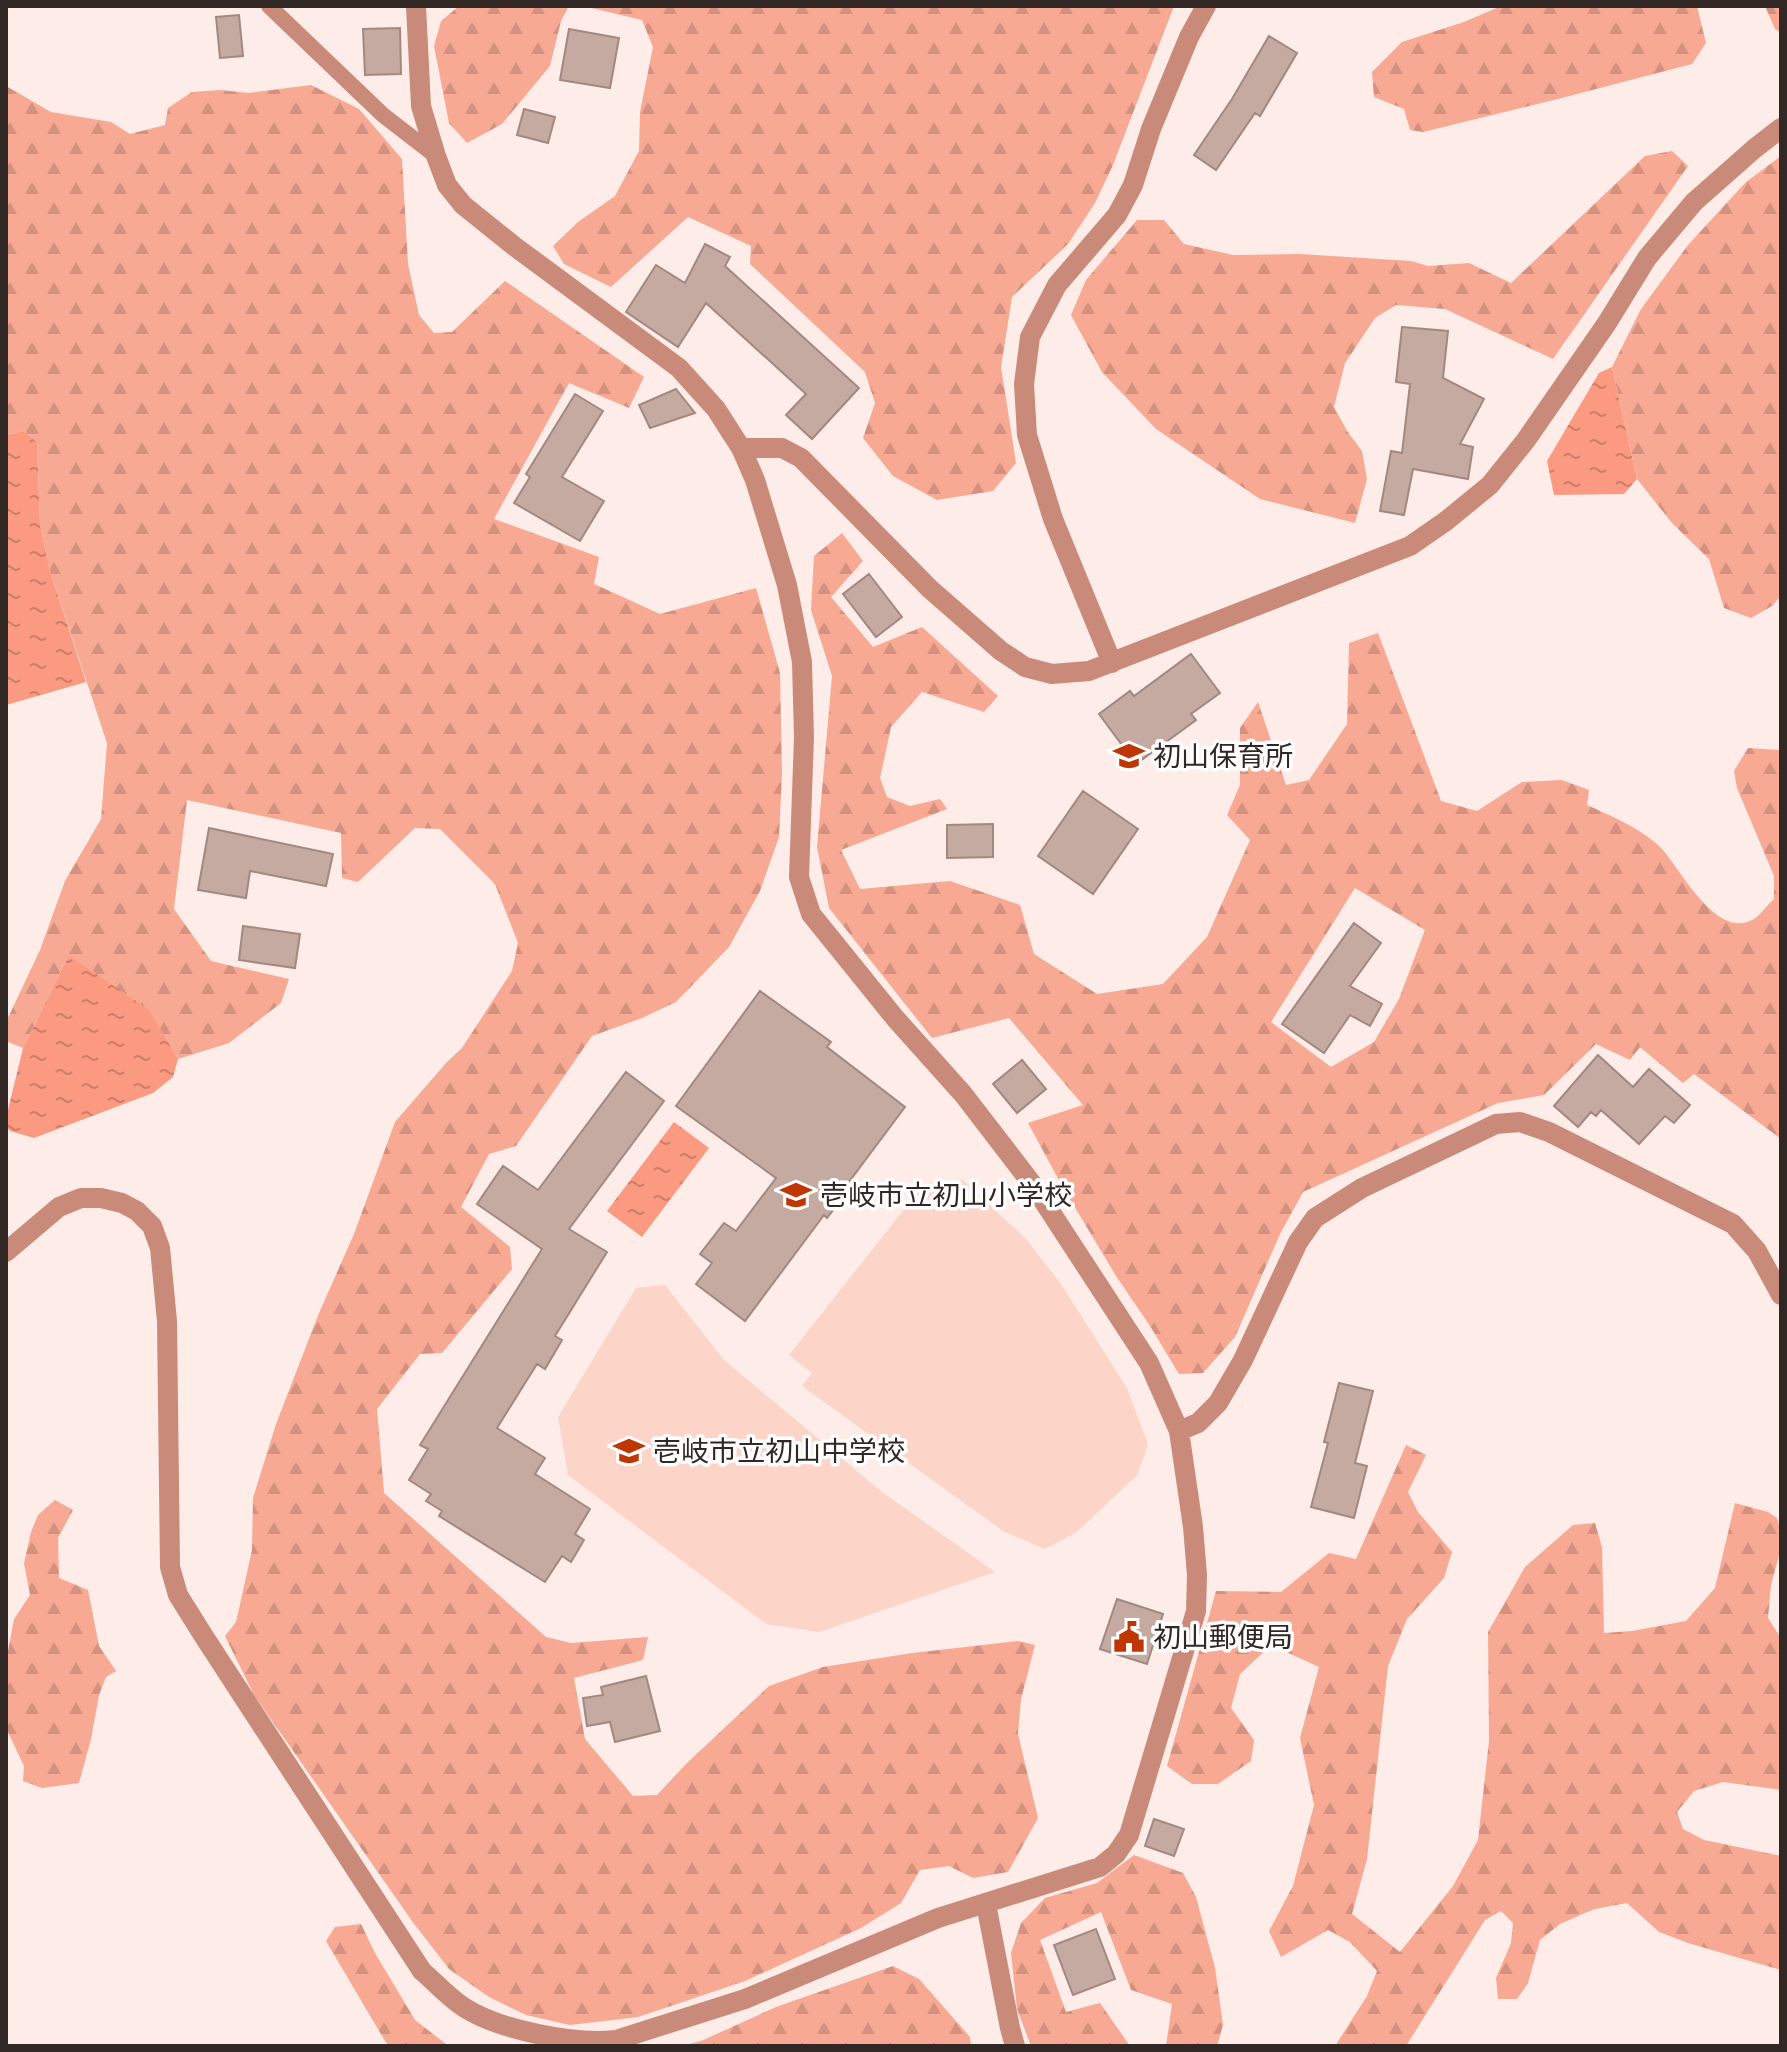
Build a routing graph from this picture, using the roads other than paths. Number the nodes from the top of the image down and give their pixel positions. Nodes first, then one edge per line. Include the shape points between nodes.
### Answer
1 (269, 6) edge
2 (416, 6) edge
3 (1206, 6) edge
4 (1781, 128) edge
5 (436, 156) junction
6 (741, 448) junction
7 (1112, 663) junction
8 (6, 1252) edge
9 (1781, 1295) edge
10 (1179, 1431) junction
11 (986, 1904) junction
12 (1015, 2046) edge

1 - 5 lane via 383,115
2 - 5 street via 421,106
3 - 7 street via 1151,129 1133,185 1117,215 1057,285 1030,337 1024,384 1027,435 1053,519
4 - 7 street via 1694,202 1647,258 1526,440 1490,485 1446,521 1410,546
5 - 6 street via 447,185 463,205 679,368 716,409
6 - 7 street via 782,448 801,458 930,589 1025,667 1052,674
6 - 10 street via 787,585 802,662 799,877 811,914 1033,1185 1149,1363
8 - 11 street via 59,1207 81,1198 122,1203 152,1226 160,1248 167,1321 170,1567 178,1595 422,1971 462,2006 513,2028 596,2042 616,2040 745,1999 938,1918
9 - 10 street via 1757,1251 1733,1224 1549,1132 1520,1122 1496,1124 1362,1188 1315,1218 1218,1403 1198,1423
10 - 11 street via 1193,1527 1196,1611 1129,1835 1100,1867
11 - 12 street

